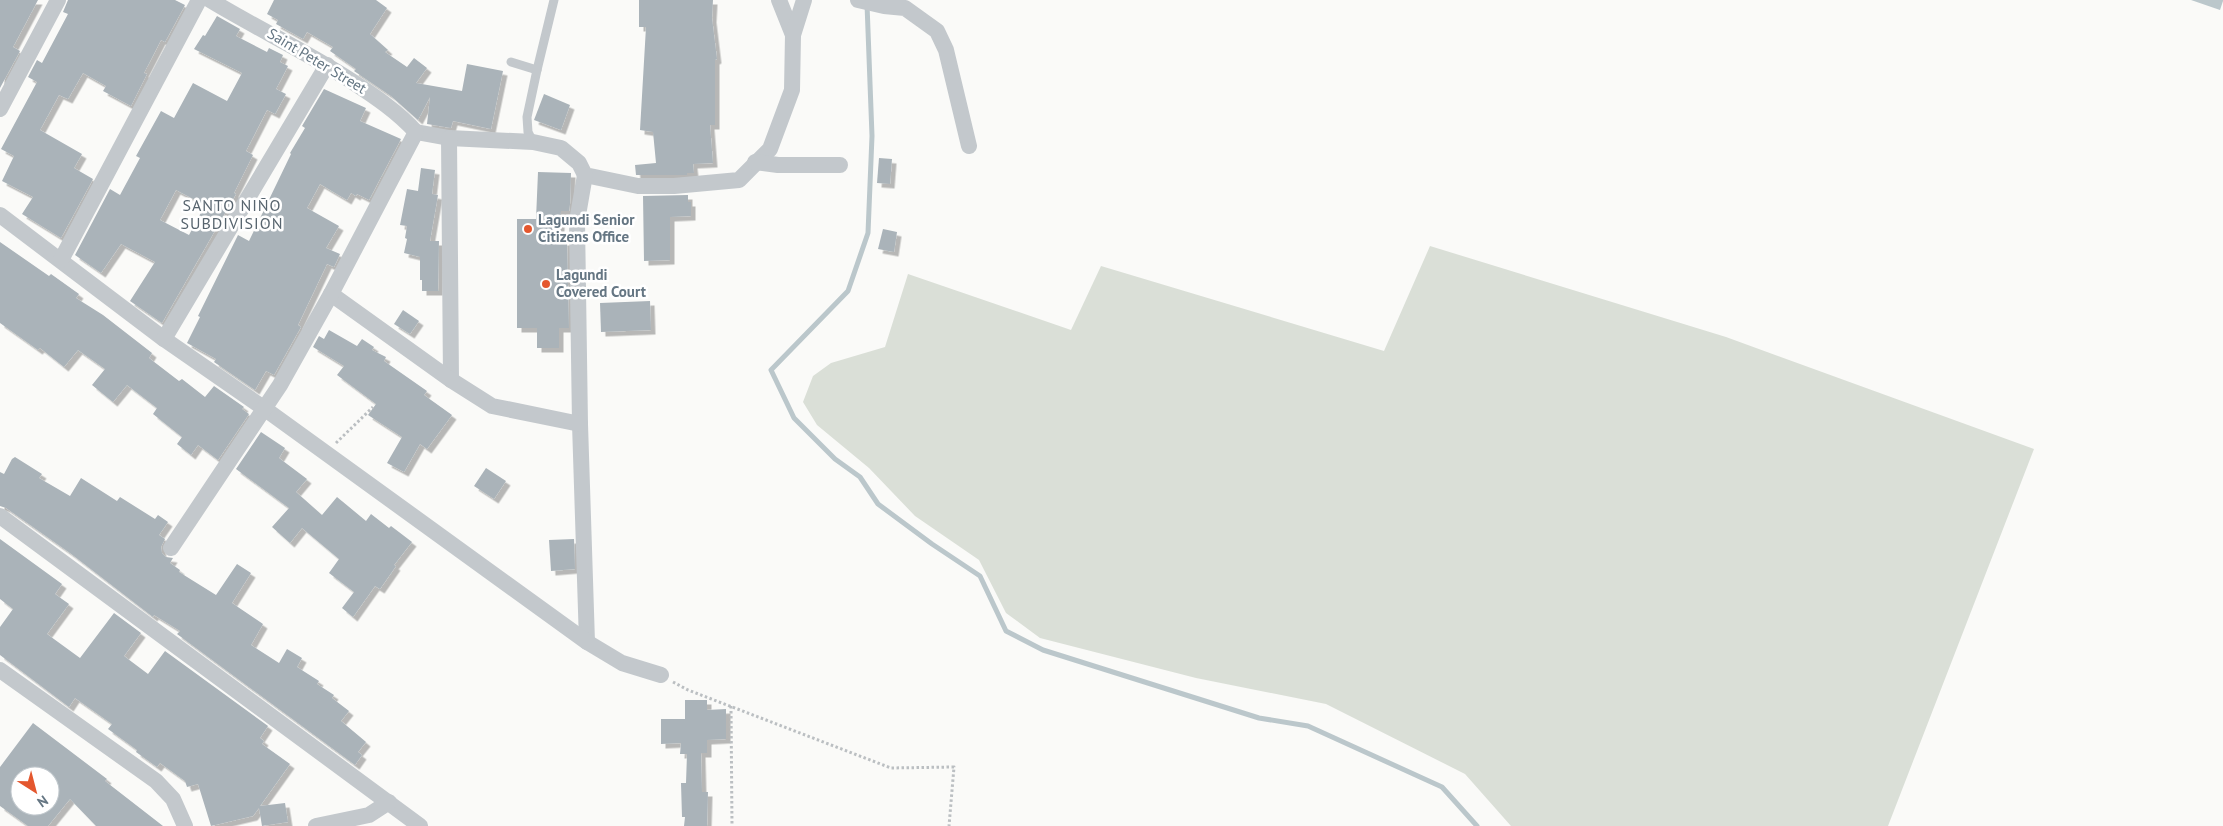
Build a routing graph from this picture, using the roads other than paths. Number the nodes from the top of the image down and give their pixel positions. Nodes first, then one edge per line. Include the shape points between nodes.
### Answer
1 (58, 0) edge
2 (199, 0) edge
3 (554, 0) edge
4 (779, 0) edge
5 (804, 0) edge
6 (858, 0) edge
7 (221, 3) edge
8 (792, 35) junction
9 (511, 62) dead end
10 (328, 66) junction
11 (536, 70) junction
12 (0, 109) edge
13 (416, 132) junction
14 (449, 138) junction
15 (533, 142) junction
16 (969, 146) dead end
17 (755, 162) junction
18 (840, 165) dead end
19 (585, 175) junction
20 (0, 215) edge
21 (61, 260) junction
22 (331, 294) junction
23 (164, 339) junction
24 (451, 380) junction
25 (265, 409) junction
26 (580, 424) junction
27 (0, 516) edge
28 (171, 548) dead end
29 (587, 642) junction
30 (0, 670) edge
31 (661, 675) road end
32 (389, 802) junction
33 (185, 826) edge
34 (316, 826) edge
35 (420, 826) edge

1 - 12 street
2 - 21 street
3 - 11 lane
4 - 8 street
5 - 8 street
6 - 16 street via 905,8 937,32 946,50
7 - 10 street, Saint Peter Street
8 - 17 street via 792,90 770,149
9 - 11 lane
10 - 13 street, Saint Peter Street via 378,98
10 - 23 street
11 - 15 lane via 527,117 528,132
13 - 14 street
13 - 22 street
14 - 15 street
14 - 24 street
15 - 19 street via 560,148 579,163
17 - 18 street
17 - 19 street via 739,180 674,186 638,186
19 - 26 street via 577,221
20 - 21 street
21 - 23 street
22 - 24 street
22 - 25 street
23 - 25 street
24 - 26 street via 492,406
25 - 28 street
25 - 29 street
26 - 29 street
27 - 32 street
29 - 31 street via 622,663
30 - 33 street via 156,781 174,799
32 - 34 street via 370,815
32 - 35 street

